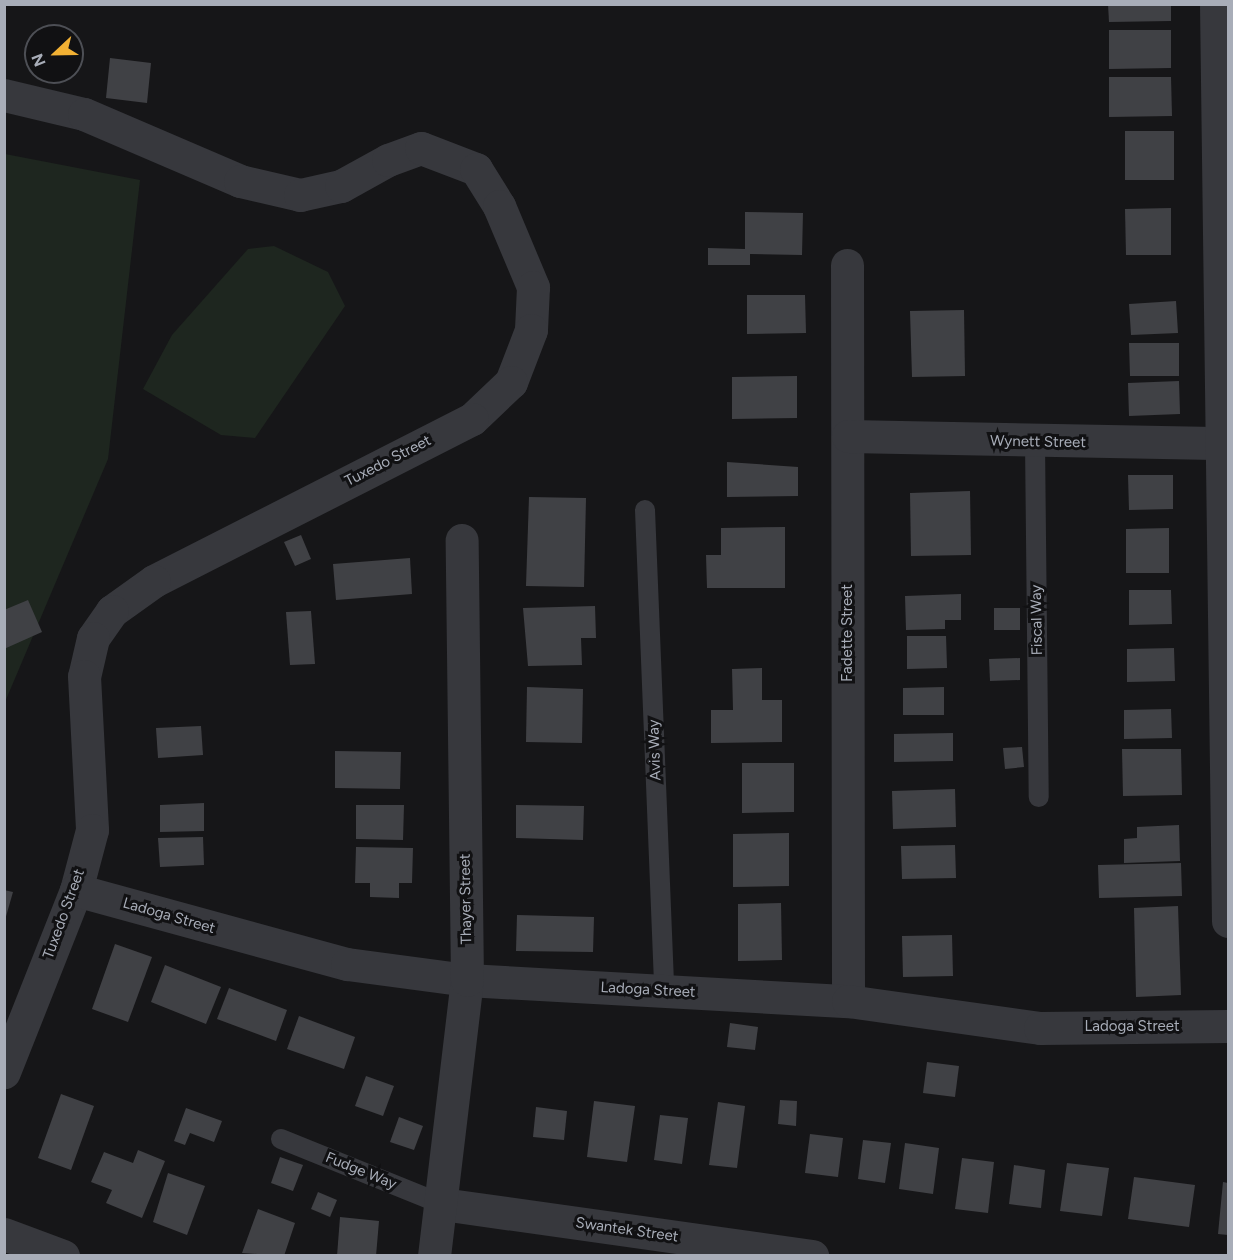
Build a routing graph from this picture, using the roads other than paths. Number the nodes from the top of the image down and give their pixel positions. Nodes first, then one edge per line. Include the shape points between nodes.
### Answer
1 (1216, 4) edge
2 (4, 95) edge
3 (847, 265) dead end
4 (848, 436) junction
5 (1035, 442) junction
6 (1225, 443) edge
7 (645, 510) dead end
8 (462, 540) dead end
9 (1039, 797) dead end
10 (76, 890) junction
11 (1228, 921) edge
12 (467, 980) junction
13 (664, 991) junction
14 (848, 1001) junction
15 (1228, 1026) edge
16 (11, 1030) edge
17 (4, 1072) edge
18 (281, 1139) dead end
19 (442, 1204) junction
20 (4, 1234) edge
21 (63, 1256) edge
22 (434, 1256) edge
23 (812, 1256) edge

1 - 6 street
2 - 10 street, Tuxedo Street via 84,114 240,182 300,195 341,186 388,160 422,148 476,169 499,206 533,287 531,330 511,382 472,419 154,581 112,611 93,638 84,676 92,830
3 - 4 street, Fadette Street
4 - 5 street, Wynett Street
4 - 14 street, Fadette Street
5 - 6 street, Wynett Street
5 - 9 lane, Fiscal Way
6 - 11 street
7 - 13 lane, Avis Way
8 - 12 street, Thayer Street
10 - 12 street, Ladoga Street via 347,964
10 - 16 street, Tuxedo Street
12 - 13 street, Ladoga Street
12 - 19 street, Thayer Street
13 - 14 street, Ladoga Street
14 - 15 street, Ladoga Street via 1041,1028
16 - 17 street, Tuxedo Street
18 - 19 lane, Fudge Way
19 - 22 street, Thayer Street
19 - 23 street, Swantek Street
20 - 21 street

